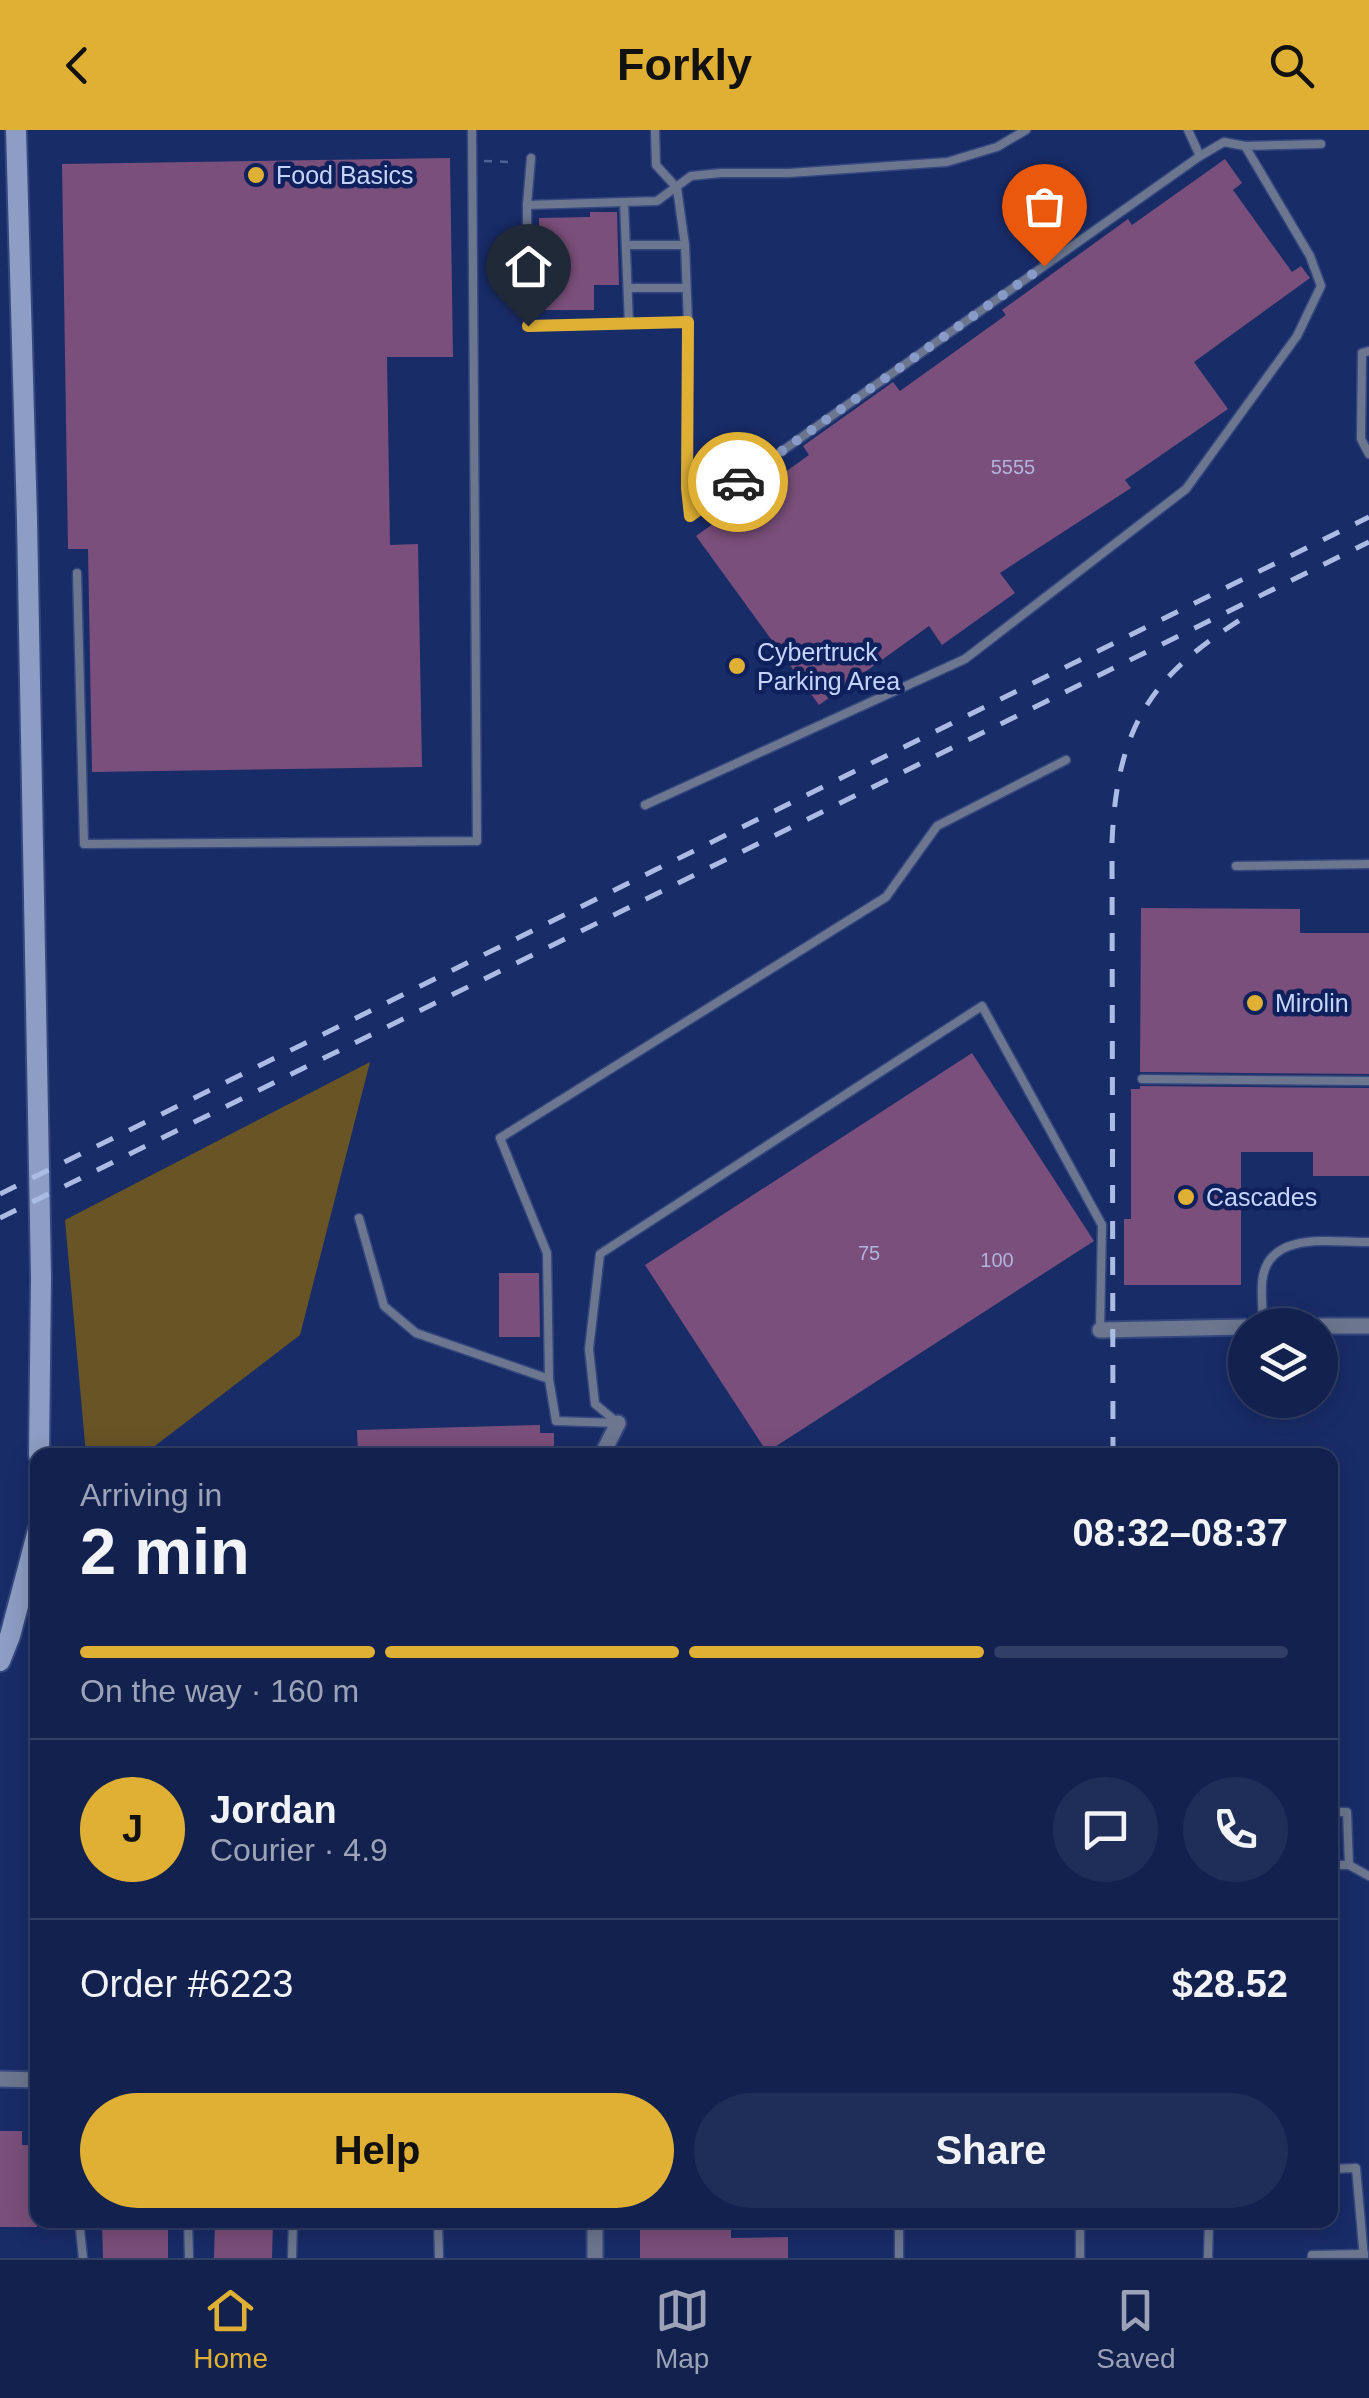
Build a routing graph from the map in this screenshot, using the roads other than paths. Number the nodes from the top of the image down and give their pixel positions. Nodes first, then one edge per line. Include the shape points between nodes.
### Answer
1 (16, 130) edge
2 (472, 130) edge
3 (655, 130) edge
4 (1026, 130) edge
5 (1188, 130) edge
6 (1321, 144) dead end
7 (1244, 146) junction
8 (1200, 156) junction
9 (531, 158) dead end
10 (677, 188) junction
11 (624, 202) junction
12 (527, 205) junction
13 (626, 245) junction
14 (685, 245) junction
15 (628, 288) junction
16 (686, 288) junction
17 (688, 322) junction
18 (630, 324) junction
19 (1369, 351) edge
20 (1369, 454) edge
21 (77, 573) dead end
22 (1066, 760) dead end
23 (645, 805) dead end
24 (1369, 864) edge
25 (1236, 866) dead end
26 (1142, 1079) dead end
27 (1369, 1081) edge
28 (359, 1218) dead end
29 (1369, 1242) edge
30 (1263, 1308) edge
31 (1338, 1326) edge
32 (1369, 1326) edge
33 (1228, 1327) edge
34 (1100, 1330) joint
35 (549, 1380) junction
36 (618, 1424) junction
37 (39, 1448) edge
38 (606, 1448) edge
39 (30, 1560) edge
40 (0, 1661) edge
41 (1338, 1812) edge
42 (1338, 1865) edge
43 (1350, 1865) junction
44 (1369, 1876) edge
45 (0, 2079) edge
46 (30, 2080) edge
47 (1338, 2169) edge
48 (80, 2228) edge
49 (188, 2228) edge
50 (294, 2228) edge
51 (438, 2228) edge
52 (595, 2228) edge
53 (900, 2228) edge
54 (1080, 2228) edge
55 (1210, 2228) edge
56 (1364, 2256) edge
57 (84, 2258) edge
58 (189, 2258) edge
59 (292, 2258) edge
60 (439, 2258) edge
61 (595, 2258) edge
62 (899, 2258) edge
63 (1080, 2258) edge
64 (1208, 2258) edge
65 (1312, 2258) edge

1 - 37 main road via 41,1258
2 - 21 lane via 477,841 84,844
3 - 10 lane via 656,165
4 - 10 lane via 947,162 722,173 691,176
5 - 8 lane
6 - 7 lane
7 - 8 lane via 1224,142
7 - 23 lane via 1310,256 1320,286 1296,336 1186,489 964,660
8 - 17 lane via 690,516
9 - 12 lane
10 - 11 lane via 657,201
10 - 14 lane
11 - 12 lane
11 - 13 lane
12 - 18 lane via 528,326
13 - 14 lane
13 - 15 lane
14 - 16 lane
15 - 16 lane
15 - 18 lane
16 - 17 lane
17 - 18 lane
19 - 20 lane via 1362,354 1361,380 1361,439
22 - 35 lane via 937,826 886,897 500,1138 546,1253
24 - 25 lane
26 - 27 lane
28 - 35 lane via 384,1306 416,1333
29 - 30 lane via 1282,1248 1263,1276
31 - 32 street
33 - 34 street
34 - 36 lane via 1102,1226 982,1006 600,1254 588,1349 595,1404
35 - 36 lane via 556,1421
36 - 38 street
39 - 40 main road
41 - 43 lane via 1347,1812
42 - 43 lane
43 - 44 lane
45 - 46 street
47 - 56 lane via 1356,2168
48 - 57 lane
49 - 58 lane
50 - 59 lane
51 - 60 lane
52 - 61 street
53 - 62 lane
54 - 63 lane
55 - 64 lane
56 - 65 lane

